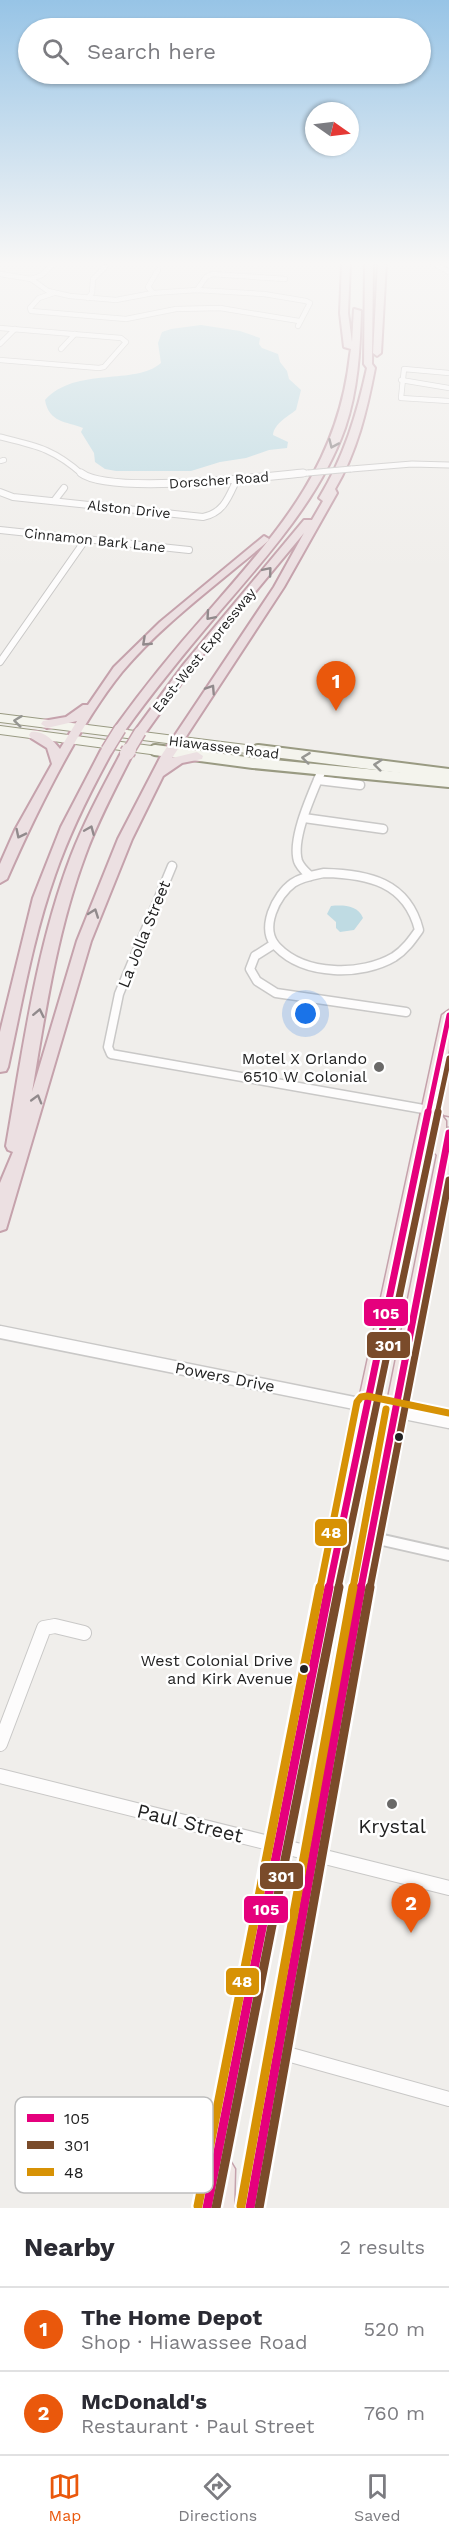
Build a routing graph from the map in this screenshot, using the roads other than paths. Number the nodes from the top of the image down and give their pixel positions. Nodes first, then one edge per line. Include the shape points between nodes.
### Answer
1 (60, 366) edge
2 (105, 366) edge
3 (354, 368) edge
4 (371, 368) edge
5 (449, 373) edge
6 (401, 380) junction
7 (448, 387) edge
8 (449, 401) edge
9 (0, 437) edge
10 (449, 465) edge
11 (237, 479) junction
12 (64, 488) dead end
13 (330, 489) junction
14 (0, 492) edge
15 (54, 501) junction
16 (138, 503) dead end
17 (299, 506) junction
18 (133, 509) junction
19 (0, 530) edge
20 (86, 539) junction
21 (189, 550) dead end
22 (0, 662) edge
23 (98, 697) junction
24 (0, 718) edge
25 (46, 724) junction
26 (0, 730) edge
27 (75, 734) junction
28 (34, 735) junction
29 (173, 747) junction
30 (197, 756) junction
31 (58, 764) junction
32 (322, 770) junction
33 (449, 774) edge
34 (156, 778) junction
35 (318, 780) junction
36 (449, 782) edge
37 (360, 785) dead end
38 (304, 818) junction
39 (383, 830) dead end
40 (172, 866) dead end
41 (310, 876) junction
42 (0, 879) edge
43 (274, 944) junction
44 (406, 1012) dead end
45 (449, 1015) edge
46 (441, 1054) junction
47 (0, 1067) edge
48 (429, 1110) junction
49 (449, 1111) edge
50 (449, 1133) edge
51 (441, 1174) junction
52 (6, 1195) junction
53 (0, 1224) edge
54 (0, 1332) edge
55 (366, 1405) junction
56 (394, 1411) junction
57 (449, 1422) edge
58 (370, 1537) junction
59 (449, 1555) edge
60 (84, 1633) dead end
61 (0, 1744) edge
62 (0, 1776) edge
63 (277, 1844) junction
64 (312, 1854) junction
65 (449, 1888) edge
66 (278, 2051) junction
67 (449, 2099) edge
68 (223, 2127) junction
69 (213, 2178) edge
70 (210, 2193) edge
71 (207, 2208) edge
72 (221, 2208) edge
73 (250, 2208) edge

1 - 2 street
3 -> 17 highway, East-West Expressway via 340,428
4 - 13 highway, East-West Expressway via 357,431
5 - 6 street via 404,369
6 - 7 street
6 - 8 street via 400,398
9 - 11 street, Dorscher Road via 45,448 84,476 104,482
10 - 11 street, Dorscher Road, bridge via 412,464
11 - 18 street, Alston Drive via 213,516
12 - 15 street
29 -> 13 highway via 302,548 332,493
52 -> 13 highway, East-West Expressway, bridge via 33,1037 72,872 108,790 127,753 174,683 274,565
14 - 15 street, Alston Drive
15 - 18 street, Alston Drive
16 - 18 street
17 -> 23 highway via 130,656
17 -> 47 highway, East-West Expressway, bridge via 272,545 144,694 85,789 48,877 29,939
19 - 20 street, Cinnamon Bark Lane
20 - 21 street, Cinnamon Bark Lane
20 - 22 street
23 - 25 highway via 76,717
23 - 27 highway
25 -> 24 main road, Hiawassee Road
25 - 27 main road, Hiawassee Road
26 - 28 main road, Hiawassee Road
27 - 28 main road, Hiawassee Road
27 - 29 main road, Hiawassee Road
27 - 31 highway
28 - 31 highway via 56,750
29 - 30 main road, Hiawassee Road
33 -> 29 main road, Hiawassee Road
29 - 34 highway
30 - 32 main road, Hiawassee Road
30 - 34 highway via 178,760
31 -> 42 highway
32 - 35 street
32 - 36 main road, Hiawassee Road
52 -> 34 highway via 84,940 106,881
35 - 37 street
35 - 38 street
38 - 39 street
38 - 41 street via 297,860
40 - 48 street, La Jolla Street via 119,994 108,1047 111,1054
41 - 43 street via 281,893 273,908 270,924
41 - 43 street via 344,873 382,883 398,892 415,915 419,930 413,943 400,955 381,963 343,970 305,964
43 - 44 street via 258,951 249,969 262,987 276,993
45 - 46 highway
46 - 48 highway
46 - 49 highway via 442,1098
48 - 51 highway via 438,1121
48 - 55 highway
50 - 51 highway
51 - 56 highway
52 - 53 highway, East-West Expressway
54 - 55 street, Powers Drive
55 - 56 street, Powers Drive
55 - 63 highway
56 - 57 street, Powers Drive
56 - 58 highway
58 - 59 street
58 - 64 highway
60 - 61 street via 55,1626 44,1628
62 - 63 street, Paul Street
63 - 64 street, Paul Street
63 - 68 highway
64 - 65 street, Paul Street
64 - 66 highway
66 - 67 street
66 - 73 highway
68 - 69 highway
68 - 72 highway
70 - 71 highway

